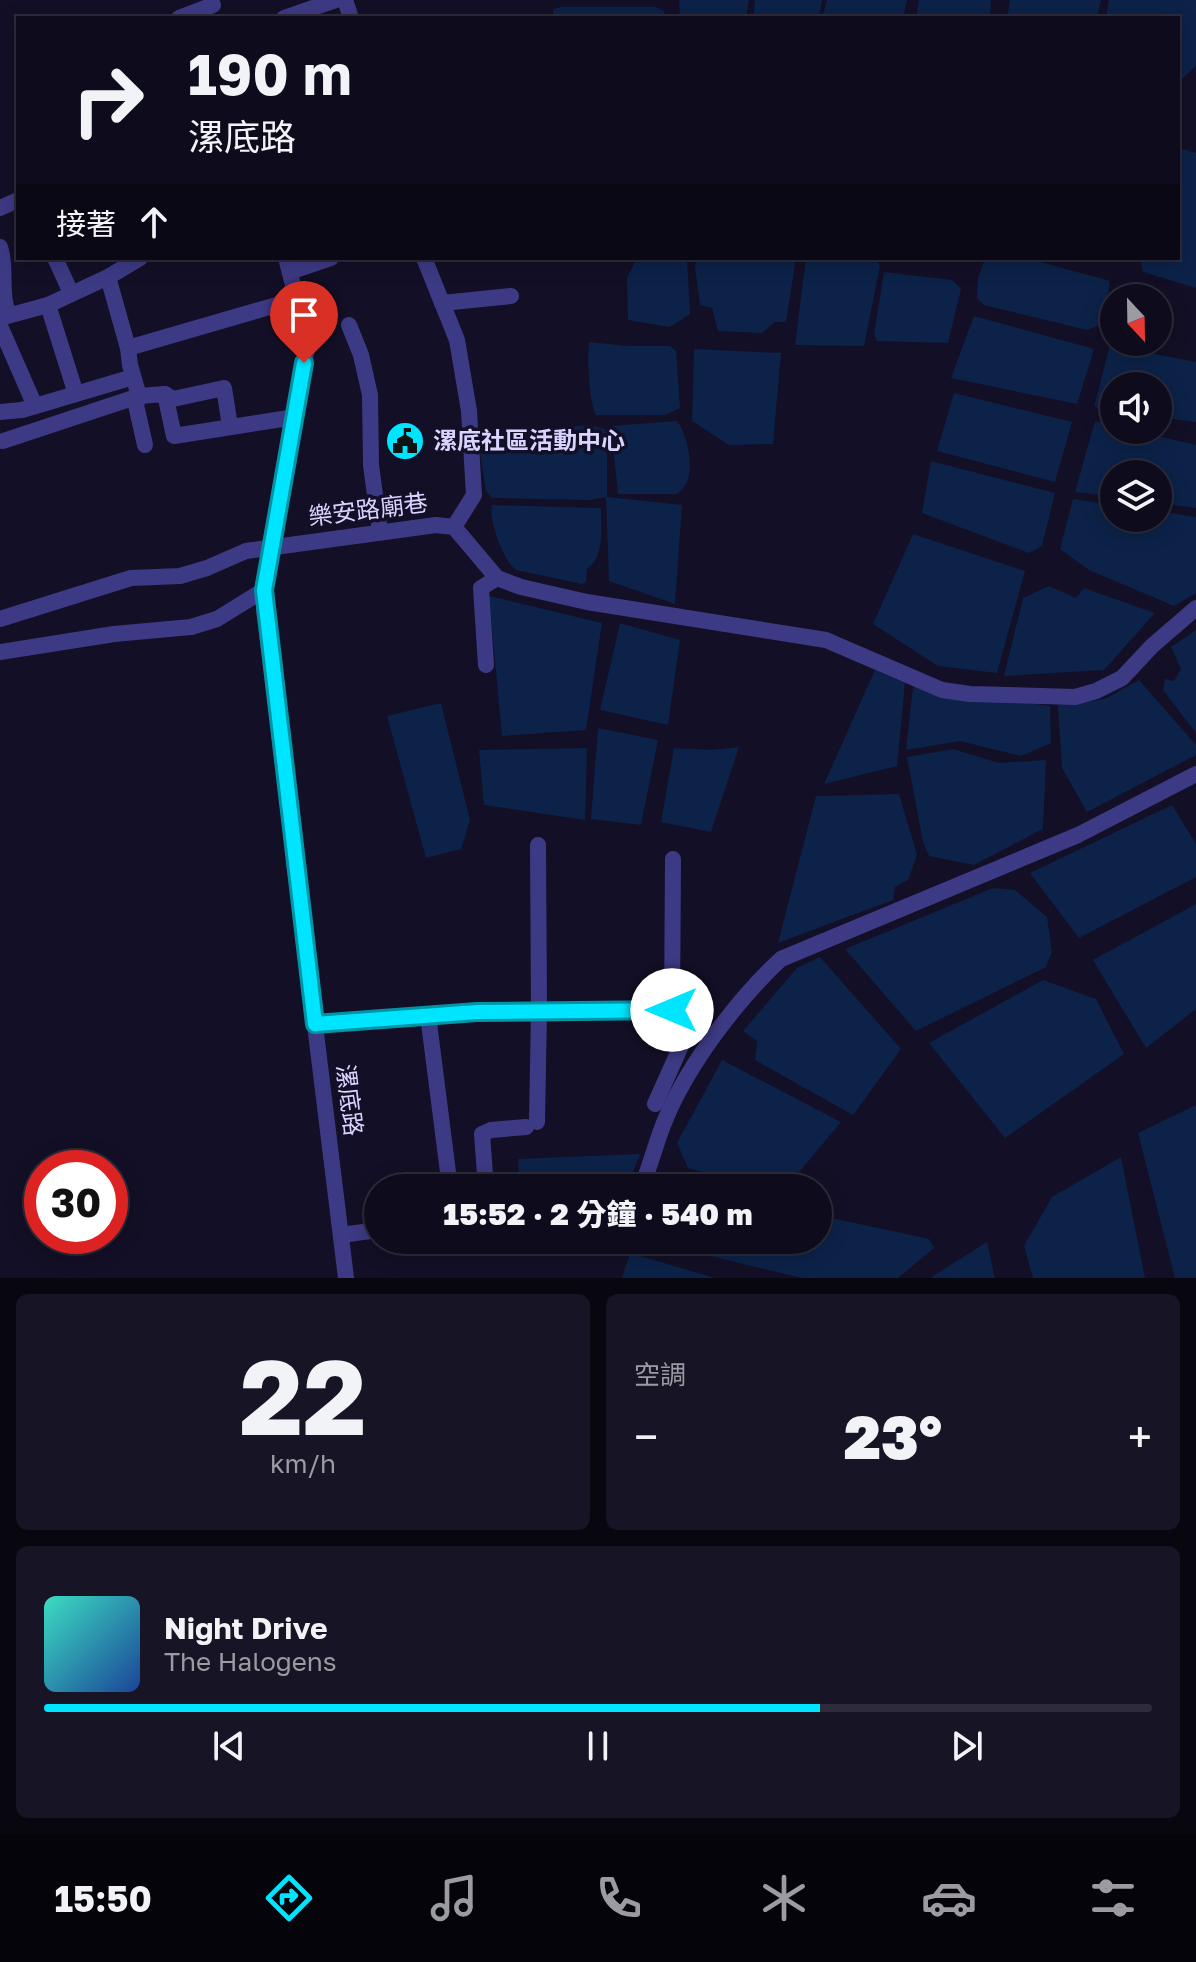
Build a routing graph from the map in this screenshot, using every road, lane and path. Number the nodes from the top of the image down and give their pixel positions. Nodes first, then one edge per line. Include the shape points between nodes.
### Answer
1 (336, 0) edge
2 (214, 8) edge
3 (186, 16) edge
4 (290, 16) edge
5 (0, 247) edge
6 (56, 260) edge
7 (137, 260) edge
8 (319, 260) edge
9 (425, 260) edge
10 (288, 265) edge
11 (108, 277) junction
12 (71, 293) junction
13 (511, 296) dead end
14 (297, 299) junction
15 (442, 303) junction
16 (48, 305) junction
17 (0, 317) edge
18 (349, 325) dead end
19 (0, 326) edge
20 (128, 348) junction
21 (133, 377) junction
22 (76, 394) junction
23 (165, 394) junction
24 (139, 396) junction
25 (35, 406) junction
26 (0, 412) edge
27 (295, 417) junction
28 (230, 426) junction
29 (3, 441) dead end
30 (145, 445) dead end
31 (454, 527) junction
32 (380, 532) junction
33 (270, 546) junction
34 (497, 578) junction
35 (264, 590) junction
36 (1196, 608) edge
37 (0, 619) edge
38 (0, 652) edge
39 (486, 665) dead end
40 (1196, 774) edge
41 (538, 845) dead end
42 (673, 859) dead end
43 (539, 1010) junction
44 (672, 1010) junction
45 (428, 1015) junction
46 (315, 1024) junction
47 (655, 1104) dead end
48 (448, 1174) edge
49 (485, 1174) edge
50 (646, 1174) edge
51 (364, 1232) edge
52 (341, 1235) junction
53 (346, 1278) edge

1 - 4 street
2 - 3 street
5 - 17 street via 7,310
6 - 12 street
7 - 11 street
8 - 10 street
9 - 15 street
10 - 14 street, 漯底路
11 - 12 street
11 - 20 street
12 - 16 street
13 - 15 street
14 - 20 street
14 - 27 street, 漯底路 via 308,343
15 - 31 street via 462,366 475,484
16 - 17 street
16 - 22 street
18 - 32 street via 370,395 371,465
19 - 25 street
20 - 21 street
21 - 22 street
21 - 24 street
22 - 25 street
23 - 24 street
23 - 28 street via 174,436
23 - 28 street via 173,399 224,388
24 - 29 street
24 - 30 street via 136,405
25 - 26 street
27 - 28 street
27 - 33 street, 漯底路
31 - 32 street, 樂安路廟巷
31 - 34 street, 樂安路廟巷
32 - 33 street, 樂安路廟巷
33 - 35 street, 漯底路
33 - 37 street, 樂安路廟巷 via 180,576 131,578
34 - 36 street via 587,602 826,640 942,690 970,694 1075,697 1096,691 1122,678
34 - 39 street via 481,588
35 - 38 street via 217,619 191,627
35 - 46 street, 漯底路
40 - 50 street via 1078,835 781,959 694,1063 665,1119
41 - 43 street
42 - 44 street
43 - 44 street
43 - 45 street
43 - 49 street via 531,1124 482,1134
44 - 47 street via 697,1010
45 - 46 street
45 - 48 street
46 - 52 street, 漯底路
51 - 52 street
52 - 53 street, 漯底路

